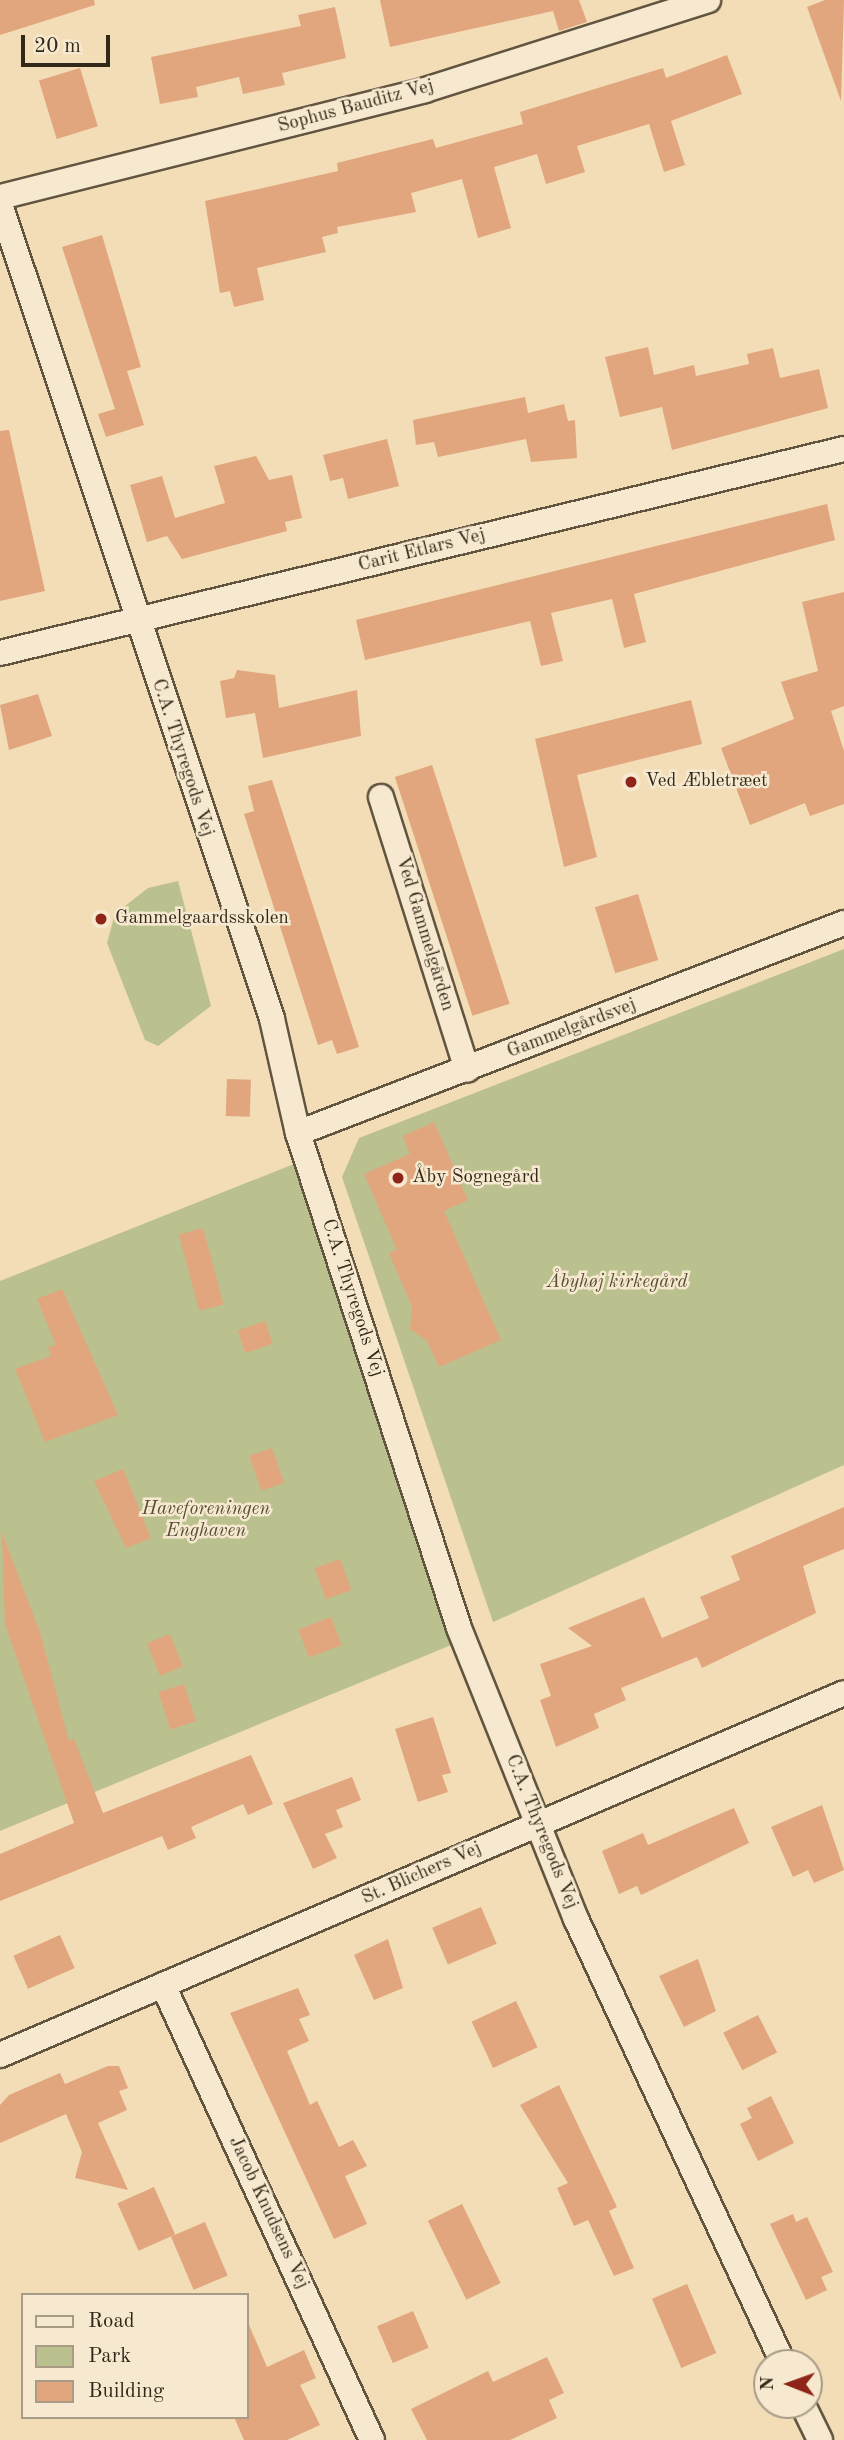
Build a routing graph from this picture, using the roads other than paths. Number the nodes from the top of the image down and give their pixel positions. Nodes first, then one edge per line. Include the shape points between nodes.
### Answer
1 (708, 0) edge
2 (0, 197) edge
3 (0, 204) edge
4 (844, 449) edge
5 (139, 620) junction
6 (0, 653) edge
7 (381, 797) dead end
8 (844, 923) edge
9 (467, 1070) junction
10 (298, 1133) junction
11 (844, 1693) edge
12 (535, 1825) junction
13 (163, 1985) junction
14 (0, 2055) edge
15 (777, 2349) edge
16 (810, 2419) edge
17 (372, 2440) edge
18 (820, 2440) edge

1 - 2 street, Sophus Bauditz Vej via 425,90
3 - 5 street, C.A. Thyregods Vej
4 - 5 street, Carit Etlars Vej
5 - 6 street, Carit Etlars Vej
5 - 10 street, C.A. Thyregods Vej via 272,1019
7 - 9 street, Ved Gammelgården
8 - 9 street, Gammelgårdsvej
9 - 10 street, Gammelgårdsvej
10 - 12 street, C.A. Thyregods Vej via 459,1628
11 - 12 street, St. Blichers Vej
12 - 13 street, St. Blichers Vej
12 - 15 street, C.A. Thyregods Vej
13 - 14 street, St. Blichers Vej
13 - 17 street, Jacob Knudsens Vej
16 - 18 street

